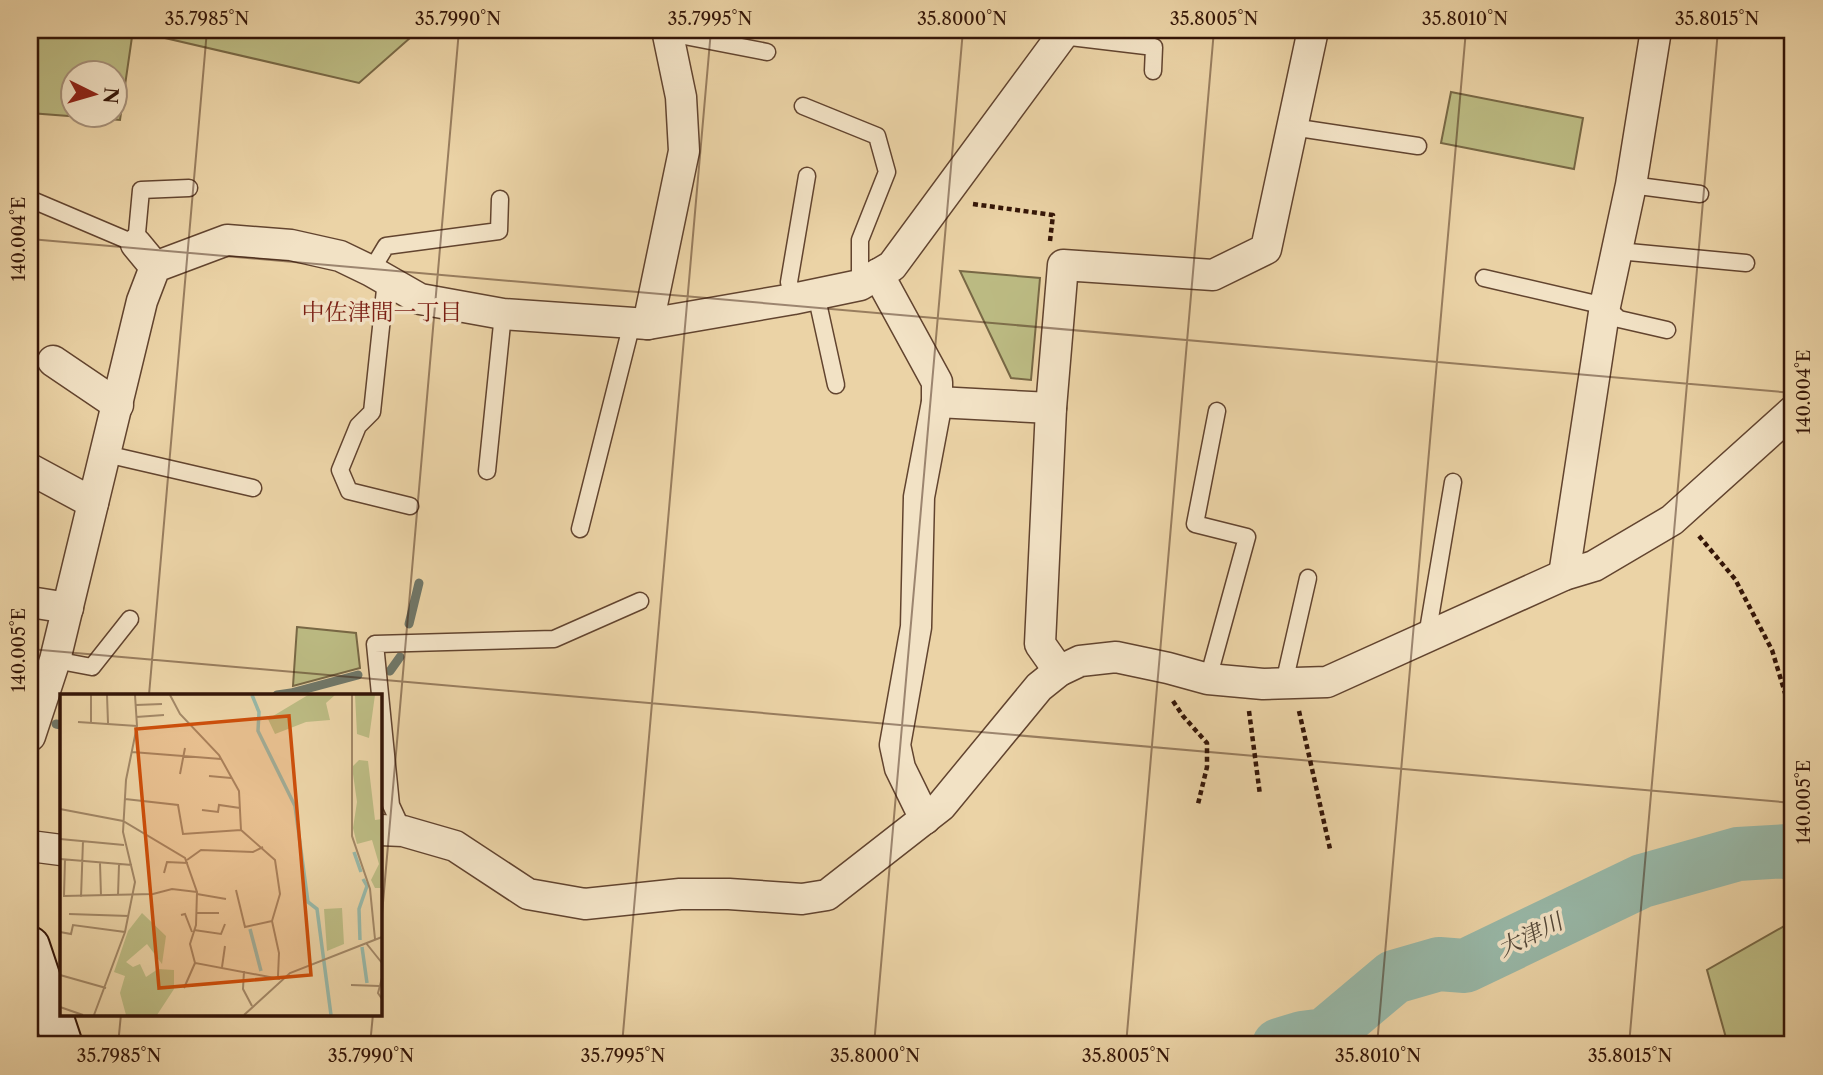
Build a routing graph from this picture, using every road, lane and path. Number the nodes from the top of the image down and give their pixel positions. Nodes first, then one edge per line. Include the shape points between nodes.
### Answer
1 (1313, 30) edge
2 (1656, 30) edge
3 (668, 31) edge
4 (1064, 33) edge
5 (767, 52) dead end
6 (1153, 71) dead end
7 (803, 106) dead end
8 (1292, 127) junction
9 (1418, 146) dead end
10 (807, 176) dead end
11 (1631, 185) junction
12 (190, 188) dead end
13 (1700, 194) dead end
14 (30, 199) edge
15 (500, 199) dead end
16 (941, 199) junction
17 (136, 244) junction
18 (1618, 251) junction
19 (1746, 263) dead end
20 (1063, 265) junction
21 (155, 267) junction
22 (379, 275) junction
23 (1484, 278) dead end
24 (869, 280) junction
25 (804, 297) junction
26 (1605, 306) junction
27 (503, 314) junction
28 (640, 323) junction
29 (1667, 330) dead end
30 (53, 361) dead end
31 (836, 385) dead end
32 (937, 402) junction
33 (118, 405) junction
34 (1051, 408) junction
35 (1217, 411) dead end
36 (1793, 411) edge
37 (106, 454) junction
38 (30, 469) edge
39 (487, 471) dead end
40 (1453, 482) dead end
41 (253, 488) dead end
42 (93, 503) junction
43 (410, 506) dead end
44 (1672, 520) junction
45 (580, 529) dead end
46 (1564, 575) junction
47 (1308, 578) dead end
48 (640, 600) dead end
49 (30, 602) edge
50 (68, 608) junction
51 (130, 619) dead end
52 (1427, 636) junction
53 (55, 660) junction
54 (1168, 668) junction
55 (1059, 671) junction
56 (1208, 679) junction
57 (1244, 682) junction
58 (1288, 683) junction
59 (1785, 693) dead end
60 (380, 694) edge
61 (382, 713) edge
62 (30, 736) edge
63 (1260, 795) dead end
64 (1198, 804) dead end
65 (925, 820) junction
66 (391, 830) edge
67 (30, 846) edge
68 (1330, 849) dead end
69 (60, 850) edge
70 (30, 946) edge
71 (63, 1045) edge

1 - 8 street
2 - 11 street
3 - 5 lane
3 - 28 street via 681,97 684,151
4 - 6 lane via 1154,47
4 - 16 street
7 - 24 lane via 877,136 887,172 860,240
8 - 9 lane
8 - 20 street via 1266,249 1213,275
10 - 25 lane via 789,282
11 - 13 lane
11 - 18 street
12 - 17 lane via 141,190
14 - 17 lane
15 - 22 lane via 499,231 386,246
16 - 20 path via 1053,215 1049,255
16 - 24 street via 892,266
17 - 21 street
18 - 19 lane
18 - 26 street
20 - 34 street
21 - 22 street via 227,240 291,245 340,256
21 - 33 street via 142,301
22 - 27 street via 420,299
22 - 43 lane via 372,412 358,426 340,470 349,491
23 - 26 lane
24 - 25 street
24 - 32 street via 937,382
25 - 28 street
25 - 31 lane
26 - 29 lane via 1619,319
26 - 46 street
27 - 28 street
27 - 39 lane
28 - 45 lane
30 - 33 street
32 - 34 street
32 - 65 street via 919,497 916,627 895,745 900,768
33 - 37 street
34 - 55 street via 1040,645
35 - 56 lane via 1195,524 1247,537
36 - 44 street
37 - 41 lane
37 - 42 street
38 - 42 street
40 - 52 lane
42 - 50 street
44 - 46 street via 1594,566
44 - 59 path via 1690,525 1735,579 1772,650
46 - 52 street
47 - 58 lane
48 - 60 lane via 554,639 375,644
49 - 50 street
50 - 53 street
51 - 53 lane via 92,667
52 - 58 street via 1327,682
53 - 62 street
54 - 55 street via 1116,657 1080,661
54 - 56 street
54 - 64 path via 1160,684 1208,743
55 - 65 street via 1039,687
56 - 57 street
57 - 58 street
57 - 63 path
58 - 68 path
61 - 66 lane
65 - 66 street via 827,895 803,899 680,894 585,904 528,894 455,846
67 - 69 street
70 - 71 street

